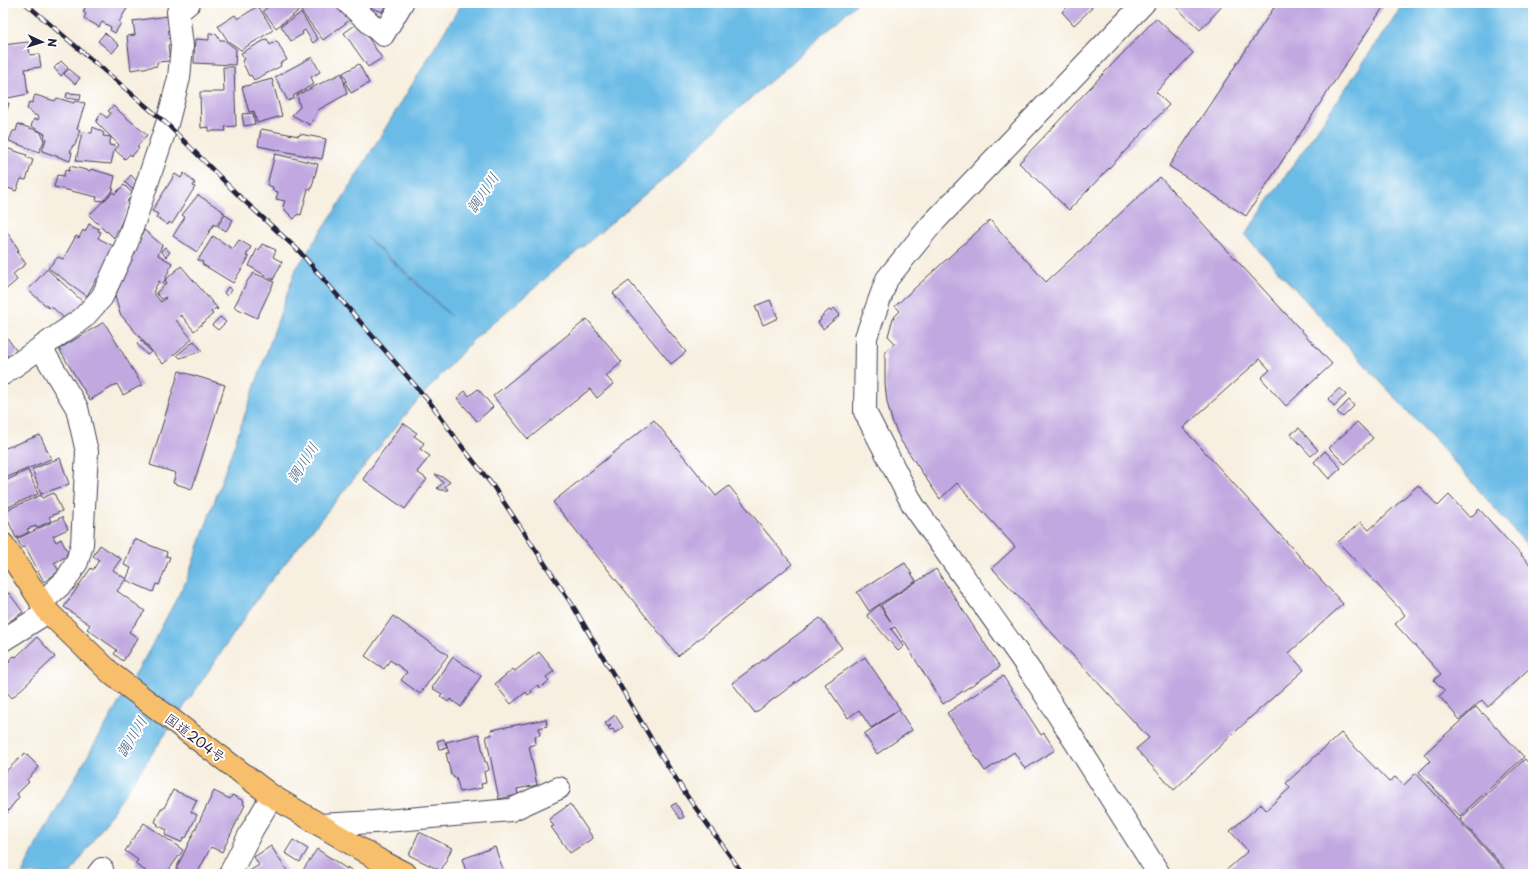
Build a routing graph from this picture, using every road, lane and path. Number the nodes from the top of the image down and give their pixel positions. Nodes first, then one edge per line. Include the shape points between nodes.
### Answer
1 (348, 3) edge
2 (402, 3) edge
3 (1144, 3) edge
4 (180, 6) edge
5 (41, 348) junction
6 (3, 374) edge
7 (3, 544) edge
8 (44, 607) junction
9 (3, 640) edge
10 (559, 788) dead end
11 (272, 796) junction
12 (320, 825) junction
13 (230, 874) edge
14 (406, 874) edge
15 (1159, 874) edge

1 - 2 street via 383,35
3 - 15 street via 931,225 887,279 866,337 864,412 913,505 1031,672
4 - 5 street via 182,46 179,78 127,243 102,297 84,318
5 - 6 street
5 - 8 street via 77,408 87,452 82,544 77,562
7 - 8 highway, 国道204号
8 - 9 street
8 - 11 highway, 国道204号 via 113,676
10 - 12 street via 510,810
11 - 12 highway, 国道204号
11 - 13 street
12 - 14 highway, 国道204号

